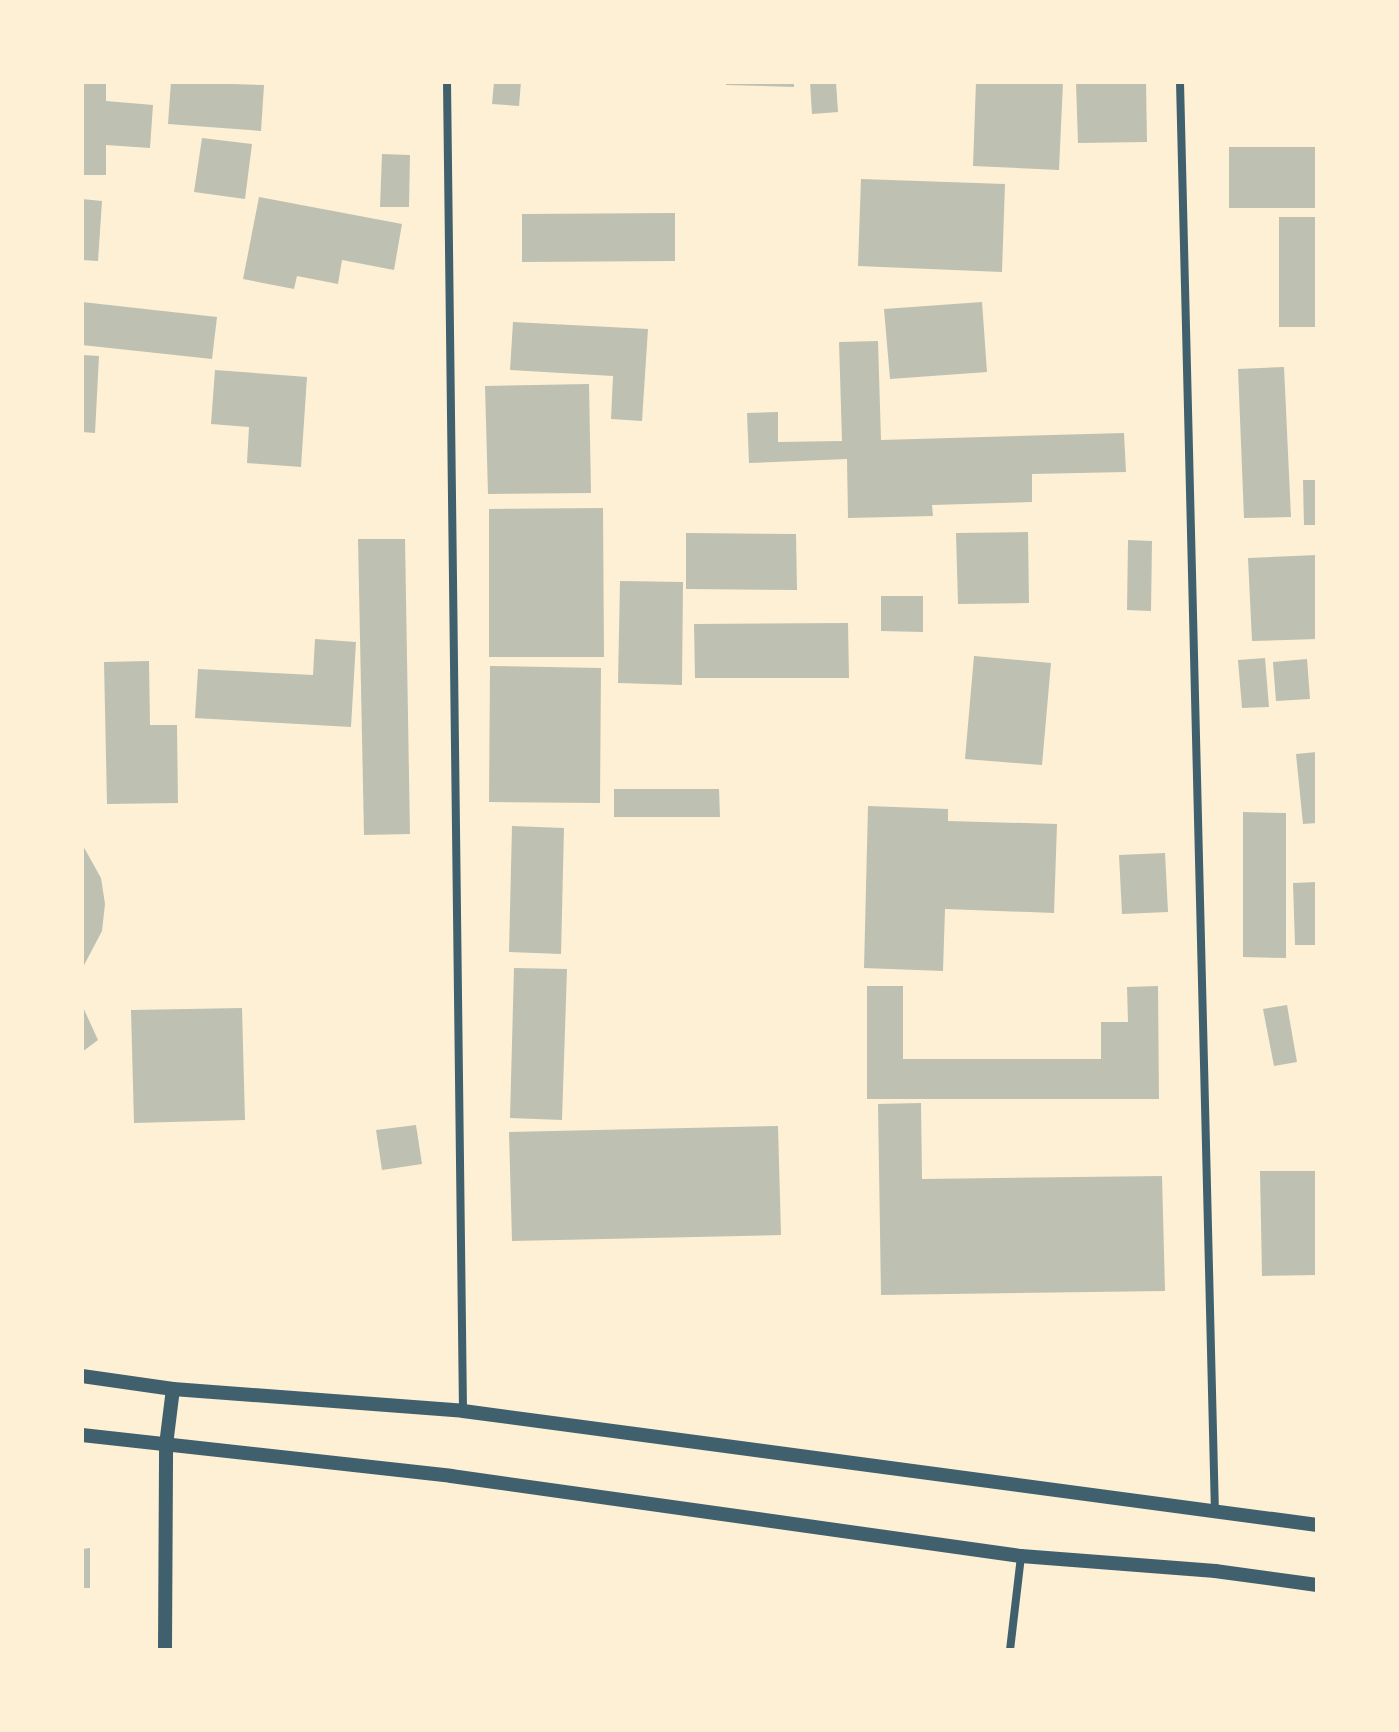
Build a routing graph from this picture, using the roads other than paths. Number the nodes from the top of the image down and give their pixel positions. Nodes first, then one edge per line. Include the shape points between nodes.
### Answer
1 (447, 82) edge
2 (1180, 82) edge
3 (82, 1376) edge
4 (173, 1389) junction
5 (463, 1411) junction
6 (82, 1435) edge
7 (166, 1445) junction
8 (1215, 1512) junction
9 (1317, 1525) edge
10 (1021, 1556) junction
11 (1317, 1585) edge
12 (165, 1650) edge
13 (1010, 1650) edge

1 - 5 street
2 - 8 street
3 - 4 street
4 - 5 street
4 - 7 street
5 - 8 street
6 - 7 street
7 - 10 street via 451,1476
7 - 12 street
8 - 9 street
10 - 11 street
10 - 13 street

